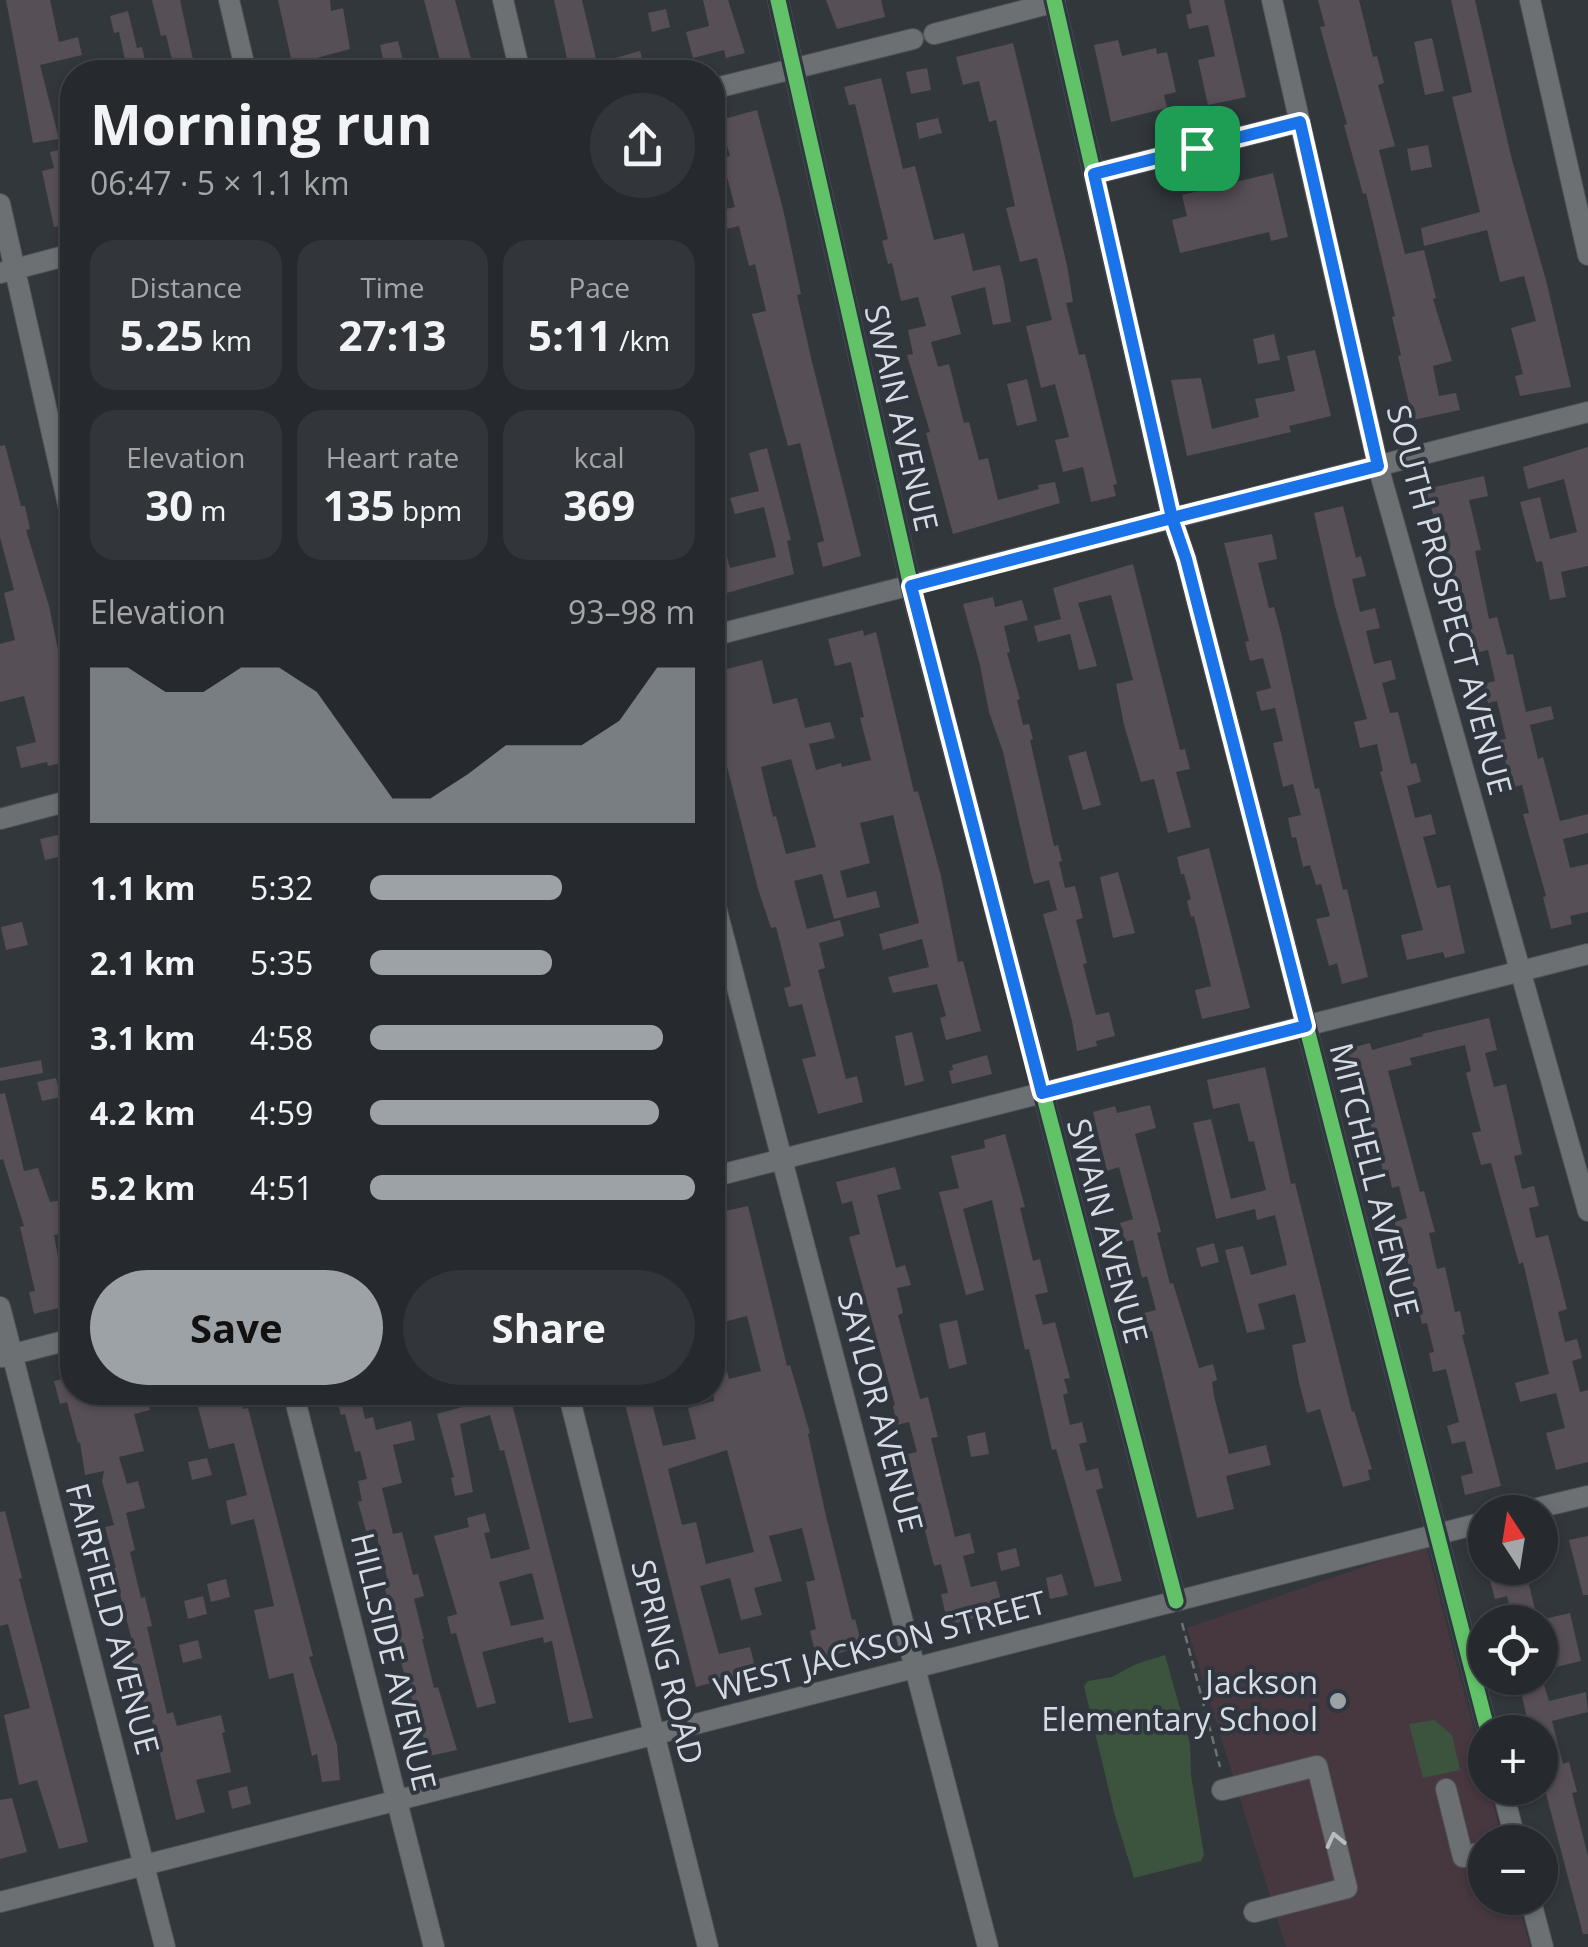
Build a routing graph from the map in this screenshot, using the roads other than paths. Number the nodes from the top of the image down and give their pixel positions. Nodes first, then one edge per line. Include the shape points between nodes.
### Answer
1 (229, 0) edge
2 (503, 0) edge
3 (778, 0) edge
4 (1272, 0) edge
5 (1530, 0) edge
6 (1054, 1) edge
7 (243, 60) edge
8 (517, 60) edge
9 (794, 69) junction
10 (725, 87) edge
11 (1300, 122) junction
12 (1094, 174) junction
13 (0, 204) edge
14 (1588, 255) edge
15 (60, 257) edge
16 (8, 271) edge
17 (1588, 412) edge
18 (1378, 466) junction
19 (60, 475) edge
20 (1172, 518) junction
21 (911, 586) junction
22 (725, 633) edge
23 (60, 803) edge
24 (0, 819) edge
25 (725, 942) edge
26 (1588, 954) edge
27 (1521, 971) junction
28 (1306, 1026) junction
29 (1042, 1093) junction
30 (782, 1160) junction
31 (725, 1175) edge
32 (1588, 1210) edge
33 (0, 1307) edge
34 (60, 1342) edge
35 (6, 1356) edge
36 (296, 1405) edge
37 (571, 1405) edge
38 (1588, 1496) edge
39 (1558, 1503) edge
40 (1468, 1526) edge
41 (1437, 1534) junction
42 (1176, 1601) junction
43 (916, 1667) junction
44 (1484, 1715) edge
45 (654, 1736) junction
46 (1222, 1790) dead end
47 (1446, 1790) dead end
48 (398, 1798) junction
49 (1468, 1855) edge
50 (144, 1864) junction
51 (0, 1902) edge
52 (1254, 1912) dead end
53 (1535, 1915) edge
54 (165, 1947) edge
55 (434, 1947) edge
56 (708, 1947) edge
57 (988, 1947) edge
58 (1543, 1947) edge

1 - 7 street
2 - 8 street
3 - 9 street, SWAIN AVENUE
4 - 11 street, SOUTH PROSPECT AVENUE
5 - 14 street
6 - 9 street
6 - 12 street, MITCHELL AVENUE
9 - 10 street
9 - 21 street, SWAIN AVENUE
11 - 12 street
11 - 18 street, SOUTH PROSPECT AVENUE
12 - 20 street, MITCHELL AVENUE
13 - 16 street
15 - 16 street
16 - 19 street
17 - 18 street
18 - 20 street
18 - 27 street, SOUTH PROSPECT AVENUE
20 - 21 street
20 - 28 street, MITCHELL AVENUE
21 - 22 street
21 - 29 street, SWAIN AVENUE
23 - 24 street
25 - 30 street, SAYLOR AVENUE
26 - 27 street
27 - 28 street
27 - 32 street, SOUTH PROSPECT AVENUE
28 - 29 street
28 - 41 street, MITCHELL AVENUE
29 - 30 street
29 - 42 street, SWAIN AVENUE
30 - 31 street
30 - 43 street, SAYLOR AVENUE
33 - 35 street, FAIRFIELD AVENUE
34 - 35 street
35 - 50 street, FAIRFIELD AVENUE
36 - 48 street, HILLSIDE AVENUE
37 - 45 street, SPRING ROAD
38 - 39 street
40 - 41 street, WEST JACKSON STREET
41 - 42 street, WEST JACKSON STREET
41 - 44 street, MITCHELL AVENUE
42 - 43 street, WEST JACKSON STREET
43 - 45 street, WEST JACKSON STREET
43 - 57 street, SAYLOR AVENUE
45 - 48 street, WEST JACKSON STREET
45 - 56 street, SPRING ROAD
52 -> 46 street via 1347,1888 1317,1766
47 - 49 street via 1463,1856
48 - 50 street, WEST JACKSON STREET
48 - 55 street, HILLSIDE AVENUE
50 - 51 street, WEST JACKSON STREET
50 - 54 street, FAIRFIELD AVENUE
53 - 58 street

